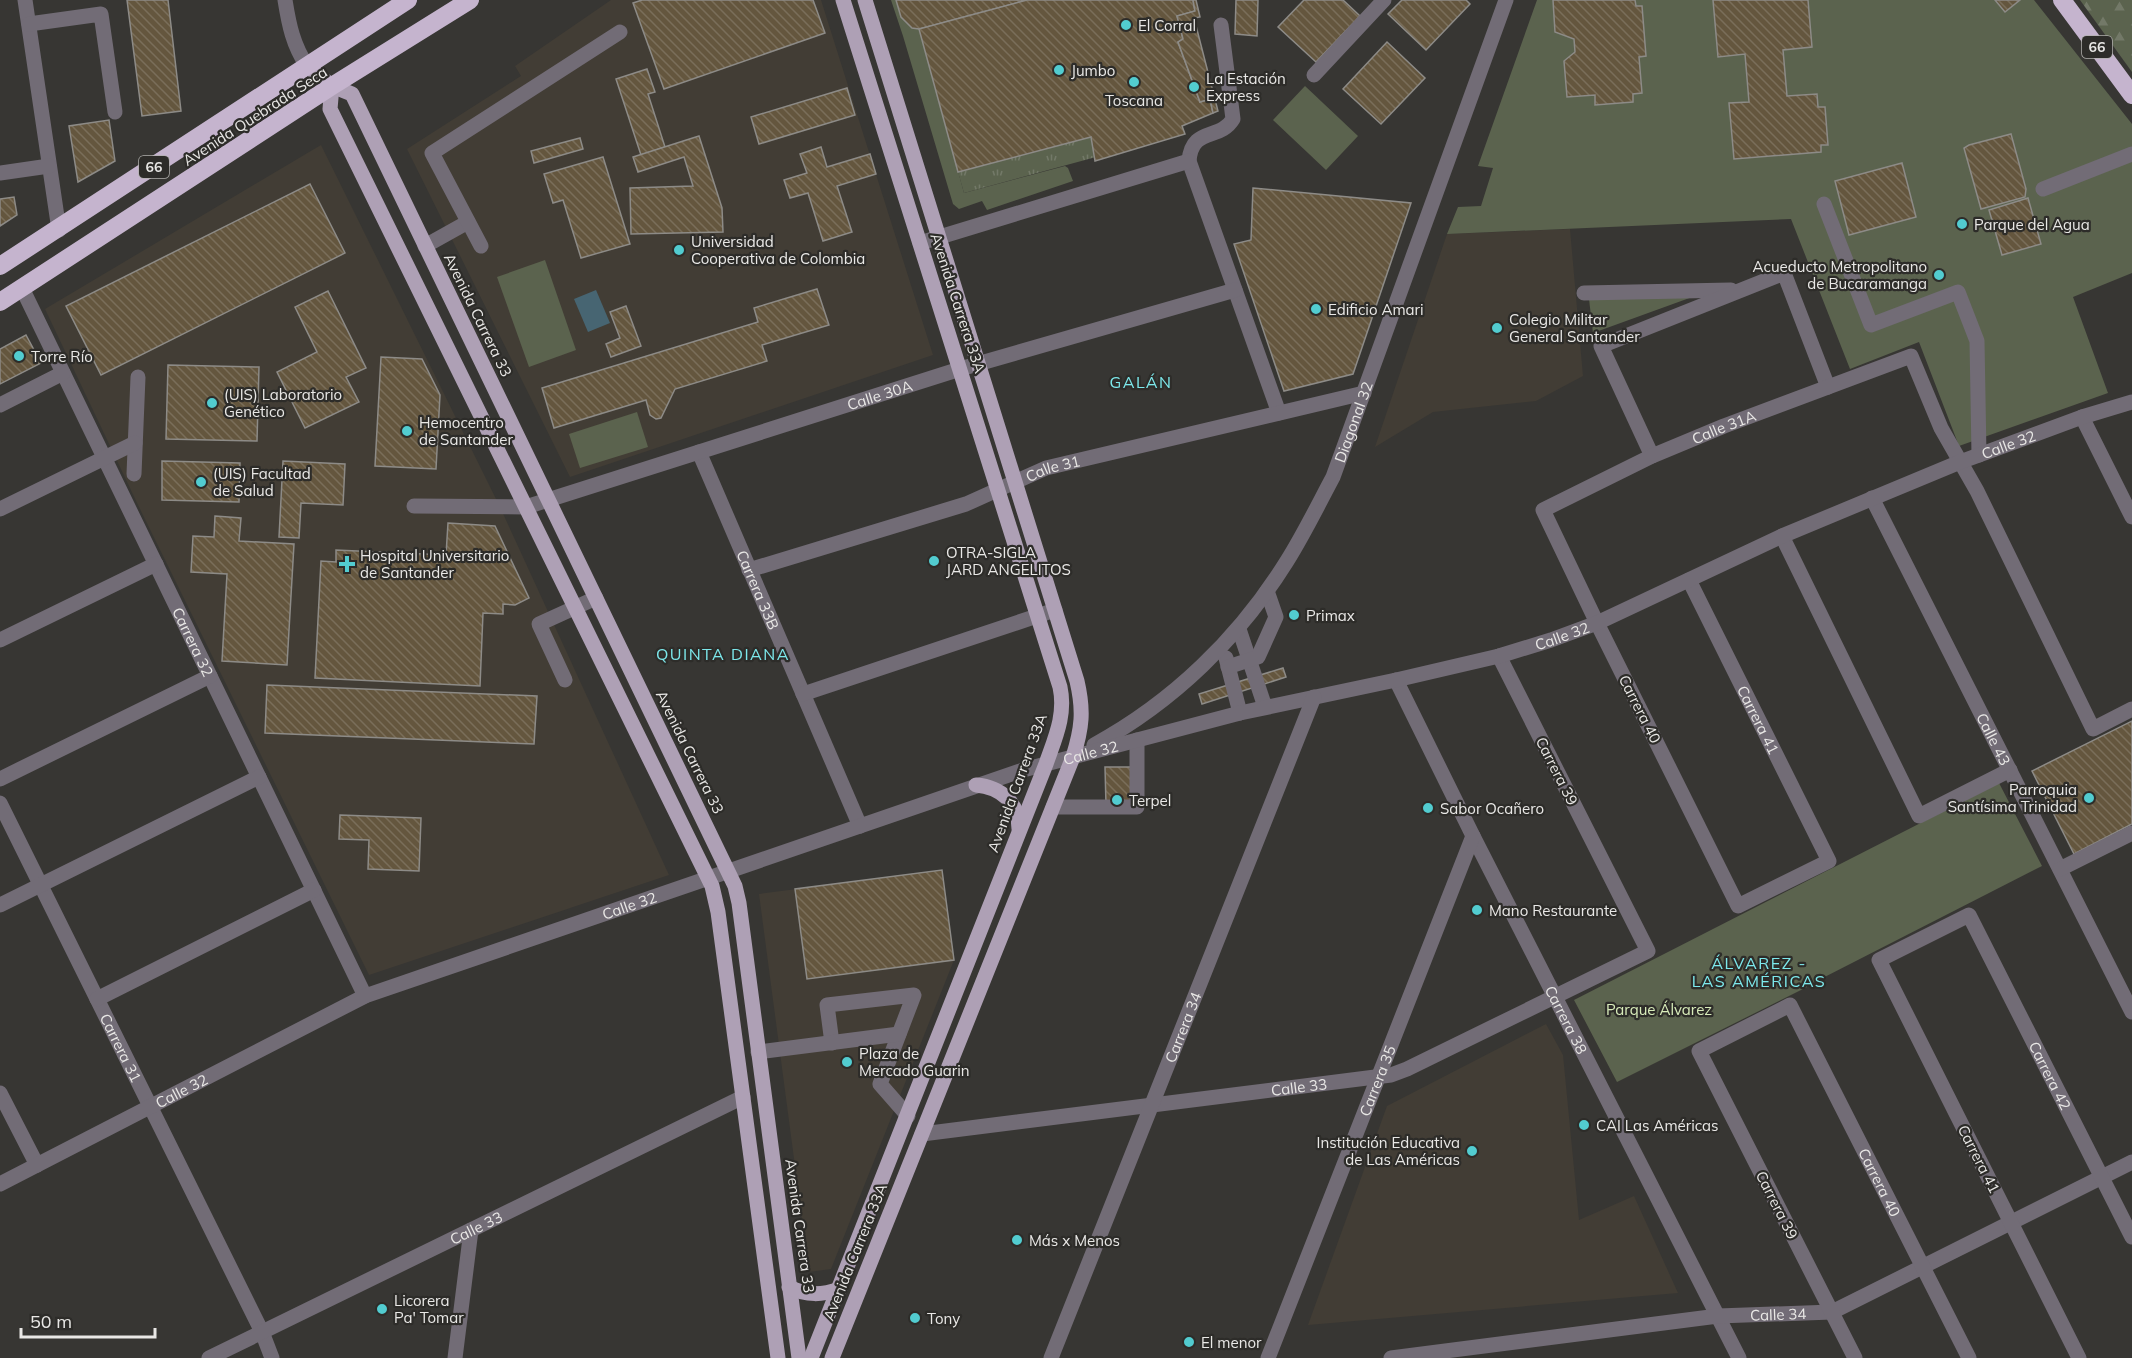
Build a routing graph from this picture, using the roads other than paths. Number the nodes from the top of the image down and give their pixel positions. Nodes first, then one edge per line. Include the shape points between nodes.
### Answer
1 (25, 0) edge
2 (285, 0) edge
3 (408, 0) edge
4 (470, 0) edge
5 (843, 0) edge
6 (865, 0) edge
7 (1384, 0) edge
8 (1506, 0) edge
9 (2062, 0) edge
10 (29, 24) junction
11 (1221, 25) dead end
12 (620, 32) dead end
13 (308, 66) junction
14 (1314, 75) dead end
15 (332, 86) junction
16 (2132, 95) edge
17 (897, 102) junction
18 (878, 109) junction
19 (115, 112) dead end
20 (2132, 154) edge
21 (1189, 161) junction
22 (49, 166) junction
23 (0, 173) edge
24 (2043, 189) dead end
25 (1824, 204) dead end
26 (468, 222) junction
27 (59, 230) junction
28 (939, 237) junction
29 (920, 243) junction
30 (425, 246) junction
31 (481, 246) dead end
32 (0, 267) edge
33 (22, 288) junction
34 (1235, 290) junction
35 (1740, 290) junction
36 (1584, 293) dead end
37 (0, 303) edge
38 (979, 364) junction
39 (960, 369) junction
40 (63, 374) junction
41 (138, 376) dead end
42 (1828, 387) junction
43 (1364, 393) junction
44 (2132, 402) edge
45 (0, 405) edge
46 (1279, 413) junction
47 (2082, 417) junction
48 (135, 443) junction
49 (699, 452) junction
50 (1979, 455) junction
51 (1652, 456) junction
52 (105, 458) junction
53 (1960, 462) junction
54 (134, 474) dead end
55 (1015, 481) junction
56 (998, 490) junction
57 (1872, 498) junction
58 (548, 500) junction
59 (414, 506) dead end
60 (526, 507) junction
61 (0, 509) edge
62 (1543, 510) joint
63 (2132, 517) edge
64 (1782, 536) junction
65 (156, 564) junction
66 (749, 570) junction
67 (1689, 580) junction
68 (1267, 591) junction
69 (596, 598) junction
70 (576, 608) junction
71 (1055, 610) junction
72 (1037, 616) junction
73 (1597, 623) junction
74 (1239, 629) junction
75 (0, 640) edge
76 (1223, 645) junction
77 (1499, 656) junction
78 (1249, 660) junction
79 (1228, 667) junction
80 (210, 676) junction
81 (565, 680) dead end
82 (1396, 680) junction
83 (803, 693) junction
84 (1314, 697) junction
85 (1265, 707) junction
86 (2132, 709) edge
87 (1240, 713) junction
88 (1137, 740) junction
89 (1072, 757) junction
90 (1046, 764) junction
91 (2010, 770) junction
92 (259, 777) junction
93 (0, 779) edge
94 (976, 785) junction
95 (0, 803) edge
96 (1053, 807) junction
97 (860, 826) junction
98 (1019, 832) junction
99 (2132, 832) edge
100 (1473, 836) junction
101 (2060, 869) junction
102 (728, 871) junction
103 (709, 878) junction
104 (40, 885) junction
105 (314, 890) junction
106 (0, 905) edge
107 (1738, 906) joint
108 (1648, 951) joint
109 (1880, 960) joint
110 (365, 996) junction
111 (1555, 998) junction
112 (97, 999) junction
113 (2132, 1012) edge
114 (899, 1034) junction
115 (831, 1043) junction
116 (1699, 1051) joint
117 (758, 1052) junction
118 (1378, 1076) junction
119 (0, 1093) edge
120 (743, 1097) junction
121 (1152, 1105) junction
122 (150, 1107) junction
123 (908, 1116) junction
124 (922, 1134) junction
125 (2132, 1162) edge
126 (37, 1166) junction
127 (2102, 1177) junction
128 (0, 1184) edge
129 (2011, 1222) junction
130 (471, 1230) junction
131 (2132, 1237) edge
132 (1923, 1267) junction
133 (789, 1287) junction
134 (840, 1289) junction
135 (1832, 1312) junction
136 (1718, 1316) junction
137 (262, 1332) junction
138 (1468, 1353) edge
139 (209, 1358) edge
140 (272, 1358) edge
141 (455, 1358) edge
142 (778, 1358) edge
143 (799, 1358) edge
144 (812, 1358) edge
145 (832, 1358) edge
146 (1051, 1358) edge
147 (1268, 1358) edge
148 (1391, 1358) edge
149 (1739, 1358) edge
150 (1855, 1358) edge
151 (1969, 1358) edge
152 (2079, 1358) edge

1 - 10 street
2 - 13 street via 290,30
3 - 13 highway, Avenida Quebrada Seca / 66
4 - 15 highway, Avenida Quebrada Seca / 66
5 - 18 main road, Avenida Carrera 33A
6 - 17 main road, Avenida Carrera 33A
7 - 14 street
8 - 43 street, Diagonal 32
9 - 16 highway, 66
10 - 19 street via 101,14
10 - 22 street
11 - 21 street via 1233,119 1228,126 1193,144
12 - 26 street via 432,153
13 - 15 main road, Avenida Carrera 33
13 - 27 highway, Avenida Quebrada Seca / 66
15 - 30 main road, Avenida Carrera 33 via 352,94
15 - 33 highway, Avenida Quebrada Seca / 66
15 - 60 main road via 330,109
17 - 18 main road
17 - 28 main road, Avenida Carrera 33A
18 - 29 main road, Avenida Carrera 33A
20 - 24 street
21 - 28 street
21 - 34 street
22 - 23 street
22 - 27 street
25 - 50 street via 1870,325 1958,292 1977,341
26 - 30 street
26 - 31 street
27 - 32 highway, Avenida Quebrada Seca / 66
28 - 29 street
28 - 38 main road, Avenida Carrera 33A
29 - 39 main road, Avenida Carrera 33A
30 - 58 main road, Avenida Carrera 33
33 - 37 highway, Avenida Quebrada Seca / 66
33 - 40 street, Carrera 32
34 - 38 street, Calle 30A
34 - 46 street
35 - 36 street
35 - 42 street via 1784,273
35 - 51 street via 1601,346
38 - 39 street, Calle 30A
38 - 55 main road, Avenida Carrera 33A
39 - 49 street, Calle 30A
39 - 56 main road, Avenida Carrera 33A
40 - 45 street
40 - 52 street, Carrera 32
41 - 48 street
42 - 51 street, Calle 31A
42 - 53 street, Calle 31A via 1911,356
43 - 46 street, Calle 31
43 - 68 street, Diagonal 32 via 1333,477
44 - 47 street, Calle 32
46 - 55 street, Calle 31 via 1046,468
47 - 50 street, Calle 32
47 - 63 street
48 - 52 street
48 - 54 street
49 - 58 street, Calle 30A
49 - 66 street, Carrera 33B
50 - 53 street, Calle 32
51 - 62 street, Calle 31A
52 - 61 street
52 - 65 street, Carrera 32
53 - 57 street, Calle 32
53 - 86 street via 2093,729
55 - 56 street, Calle 31
55 - 71 main road, Avenida Carrera 33A
56 - 66 street, Calle 31 via 966,504
56 - 72 main road, Avenida Carrera 33A
57 - 64 street, Calle 32
57 - 91 street, Calle 43
58 - 60 street, Calle 30A
58 - 69 main road, Avenida Carrera 33
59 - 60 street, Calle 30A
60 - 70 main road
62 - 73 street, Carrera 40
64 - 67 street, Calle 32
64 - 91 street via 1919,816
65 - 75 street
65 - 80 street, Carrera 32
66 - 83 street, Carrera 33B
67 - 73 street, Calle 32
67 - 107 street, Carrera 41 via 1829,861
68 - 74 street, Diagonal 32
68 - 78 street via 1276,617 1258,657
69 - 70 street
69 - 102 main road, Avenida Carrera 33
70 - 81 street via 539,624
70 - 103 main road
71 - 72 street
71 - 89 main road, Avenida Carrera 33A via 1082,699 1082,726
72 - 83 street
72 - 90 main road, Avenida Carrera 33A via 1062,697 1062,717
73 - 77 street, Calle 32
73 - 107 street, Carrera 40
74 - 76 street, Diagonal 32
74 - 78 street
76 - 79 street
76 - 89 street, Diagonal 32 via 1140,718
77 - 82 street, Calle 32
77 - 108 street, Carrera 39
78 - 79 street
78 - 85 street
79 - 87 street
80 - 92 street, Carrera 32
80 - 93 street
82 - 84 street, Calle 32
82 - 100 street, Carrera 38
83 - 97 street, Carrera 33B
84 - 85 street, Calle 32
84 - 121 street, Carrera 34
85 - 87 street, Calle 32
87 - 88 street, Calle 32
88 - 89 street, Calle 32
88 - 96 street via 1137,807
89 - 90 street, Calle 32
89 - 96 main road, Avenida Carrera 33A
90 - 94 street, Calle 32
90 - 98 main road, Avenida Carrera 33A
91 - 101 street, Calle 43
92 - 104 street
92 - 105 street, Carrera 32
94 - 97 street, Calle 32
94 - 98 main road via 994,789 1008,799 1017,813
95 - 104 street, Carrera 31
96 - 124 main road, Avenida Carrera 33A
97 - 102 street, Calle 32
98 - 123 main road, Avenida Carrera 33A
99 - 101 street
100 - 111 street, Carrera 38
100 - 118 street, Carrera 35
101 - 113 street, Calle 43
102 - 103 street, Calle 32
102 - 117 main road, Avenida Carrera 33 via 739,903
103 - 110 street, Calle 32
103 - 120 main road via 718,912
104 - 106 street
104 - 112 street, Carrera 31
105 - 110 street, Carrera 32
105 - 112 street
108 - 111 street, Calle 33
109 - 127 street, Carrera 42 via 1969,915
109 - 129 street, Carrera 41
110 - 122 street, Calle 32
111 - 118 street, Calle 33 via 1407,1069
111 - 136 street, Carrera 38
112 - 122 street, Carrera 31
114 - 115 street
114 - 115 street via 914,995 827,1005
114 - 123 street via 879,1084
115 - 117 street
116 - 132 street, Carrera 40 via 1790,1005
116 - 135 street, Carrera 39
117 - 133 main road, Avenida Carrera 33
118 - 121 street, Calle 33
118 - 147 street, Carrera 35
119 - 126 street
120 - 130 street, Calle 33
120 - 142 main road
121 - 124 street, Calle 33
121 - 146 street, Carrera 34
122 - 126 street, Calle 32
122 - 137 street, Carrera 31
123 - 124 main road
123 - 134 main road, Avenida Carrera 33A
124 - 145 main road, Avenida Carrera 33A
125 - 127 street, Calle 34
126 - 128 street, Calle 32
127 - 129 street, Calle 34
127 - 131 street, Carrera 42
129 - 132 street, Calle 34
129 - 152 street, Carrera 41
130 - 137 street, Calle 33
130 - 141 street
132 - 135 street, Calle 34
132 - 151 street, Carrera 40
133 - 134 main road via 815,1295
133 - 143 main road, Avenida Carrera 33
134 - 144 main road, Avenida Carrera 33A
135 - 136 street, Calle 34
135 - 150 street, Carrera 39
136 - 138 street, Calle 34
136 - 149 street, Carrera 38
137 - 139 street, Calle 33
137 - 140 street, Carrera 31
138 - 148 street, Calle 34

